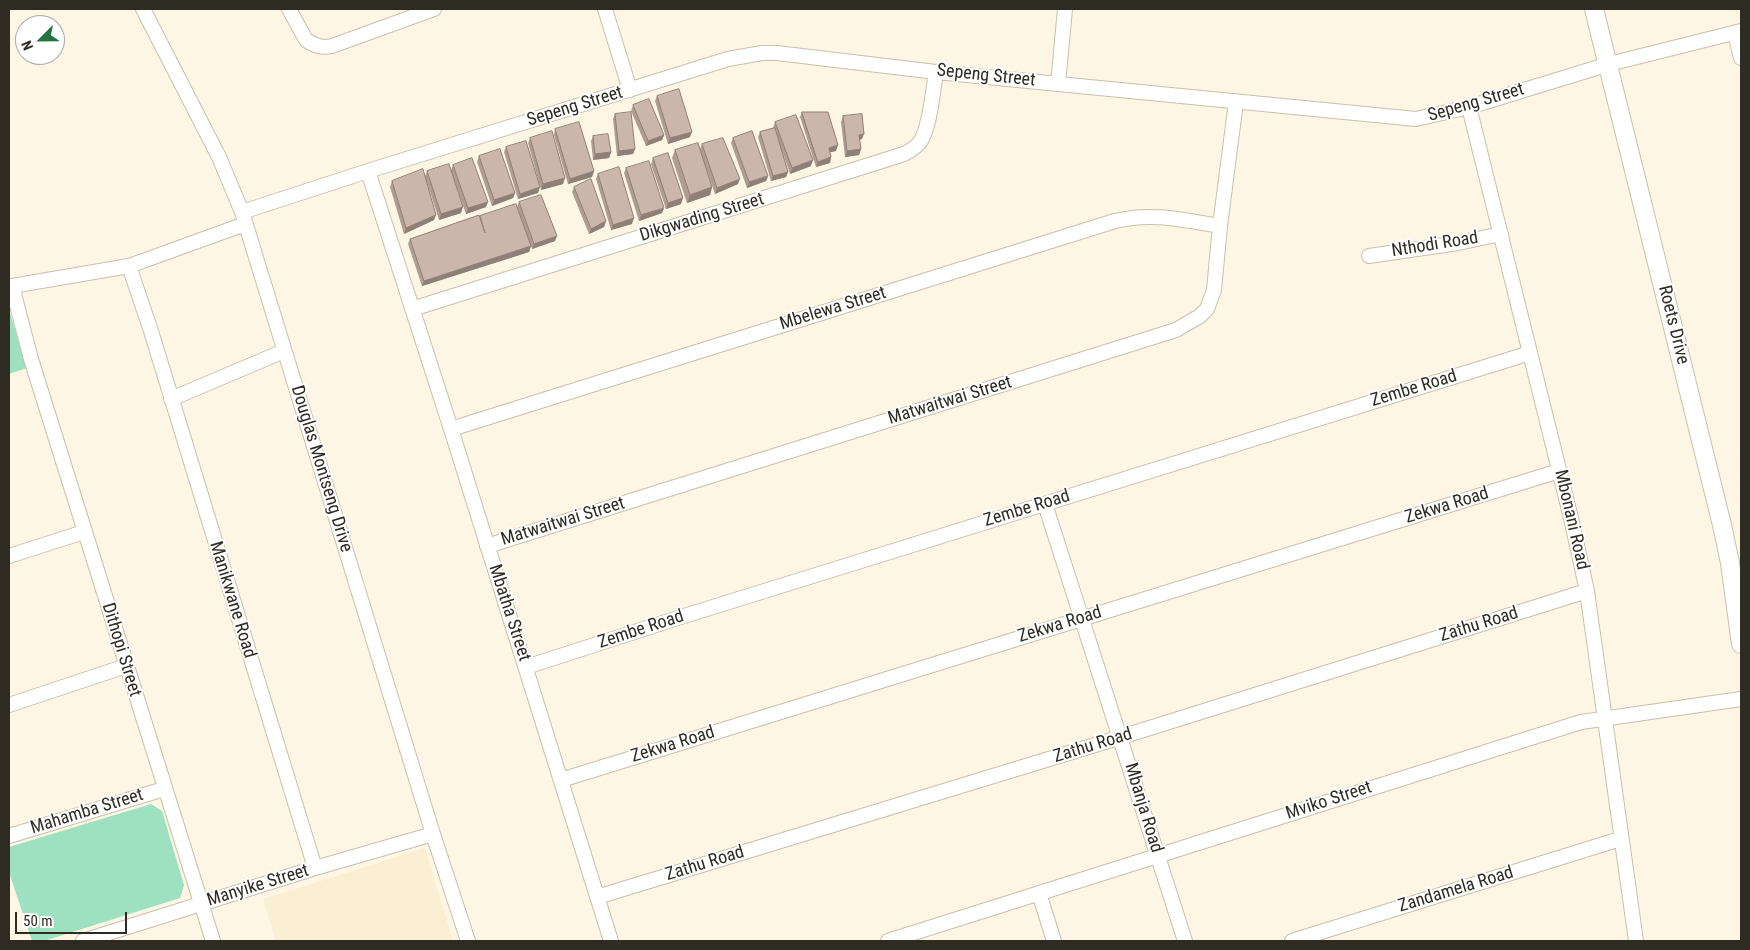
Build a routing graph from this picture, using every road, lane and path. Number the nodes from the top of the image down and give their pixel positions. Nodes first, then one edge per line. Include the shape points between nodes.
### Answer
1 (143, 9) edge
2 (289, 9) edge
3 (434, 9) edge
4 (605, 9) edge
5 (1065, 9) edge
6 (1594, 9) edge
7 (1738, 32) edge
8 (1741, 58) edge
9 (1609, 64) junction
10 (936, 72) junction
11 (1058, 84) junction
12 (630, 90) junction
13 (1236, 102) junction
14 (1469, 107) junction
15 (368, 171) junction
16 (243, 218) junction
17 (1220, 226) junction
18 (1501, 234) junction
19 (1369, 256) dead end
20 (130, 266) junction
21 (412, 308) junction
22 (284, 351) junction
23 (1530, 353) junction
24 (170, 399) junction
25 (451, 429) junction
26 (1559, 471) junction
27 (1045, 504) junction
28 (84, 532) junction
29 (487, 546) junction
30 (9, 556) edge
31 (1587, 591) junction
32 (1083, 618) junction
33 (1741, 644) edge
34 (126, 666) junction
35 (526, 667) junction
36 (1741, 699) edge
37 (9, 705) edge
38 (1605, 717) junction
39 (1121, 737) junction
40 (561, 780) junction
41 (164, 789) junction
42 (433, 834) junction
43 (9, 836) edge
44 (1620, 839) junction
45 (1157, 855) junction
46 (315, 868) junction
47 (1039, 893) junction
48 (597, 897) junction
49 (201, 904) junction
50 (924, 936) edge
51 (84, 941) edge
52 (213, 941) edge
53 (468, 941) edge
54 (611, 941) edge
55 (888, 941) edge
56 (1054, 941) edge
57 (1185, 941) edge
58 (1292, 941) edge
59 (1636, 941) edge

1 - 16 street, Douglas Montseng Drive via 219,157
2 - 3 street via 306,40 322,47
4 - 12 street
5 - 11 street
6 - 9 street, Roets Drive
7 - 8 street
7 - 9 street, Sepeng Street
9 - 14 street, Sepeng Street
9 - 33 street, Roets Drive via 1722,526
10 - 11 street, Sepeng Street
10 - 12 street, Sepeng Street via 762,53
10 - 21 street, Dikgwading Street via 922,138 904,154
11 - 13 street, Sepeng Street
12 - 15 street, Sepeng Street
13 - 14 street, Sepeng Street via 1416,119
13 - 17 street, Matwaitwai Street
14 - 18 street, Mbonani Road
15 - 16 street, Sepeng Street
15 - 21 street, Mbatha Street
16 - 20 street, Sepeng Street
16 - 22 street, Douglas Montseng Drive
17 - 25 street, Mbelewa Street via 1161,216 1115,221
17 - 29 street, Matwaitwai Street via 1211,301 1200,316 1176,330
18 - 19 street, Nthodi Road
18 - 23 street, Mbonani Road
20 - 24 street, Manikwane Road
20 - 28 street, Dithopi Street via 12,286
21 - 25 street, Mbatha Street
22 - 24 street
22 - 42 street, Douglas Montseng Drive
23 - 26 street, Mbonani Road
23 - 27 street, Zembe Road
24 - 46 street, Manikwane Road
25 - 29 street, Mbatha Street
26 - 31 street, Mbonani Road
26 - 32 street, Zekwa Road
27 - 32 street, Mbanja Road
27 - 35 street, Zembe Road
28 - 30 street
28 - 34 street, Dithopi Street
29 - 35 street, Mbatha Street
31 - 38 street, Mbonani Road
31 - 39 street, Zathu Road
32 - 39 street, Mbanja Road
32 - 40 street, Zekwa Road
34 - 37 street
34 - 41 street, Dithopi Street
35 - 40 street, Mbatha Street
36 - 38 street, Mviko Street
38 - 44 street, Mbonani Road
38 - 45 street, Mviko Street
39 - 45 street, Mbanja Road
39 - 48 street, Zathu Road
40 - 48 street, Mbatha Street
41 - 43 street, Mahamba Street
41 - 49 street, Dithopi Street
42 - 46 street, Manyike Street
42 - 53 street, Douglas Montseng Drive
44 - 58 street, Zandamela Road
44 - 59 street, Mbonani Road
45 - 47 street, Mviko Street
45 - 57 street, Mbanja Road
46 - 49 street, Manyike Street
47 - 50 street, Mviko Street
47 - 56 street
48 - 54 street, Mbatha Street
49 - 51 street, Manyike Street
49 - 52 street, Dithopi Street
50 - 55 street, Mviko Street

